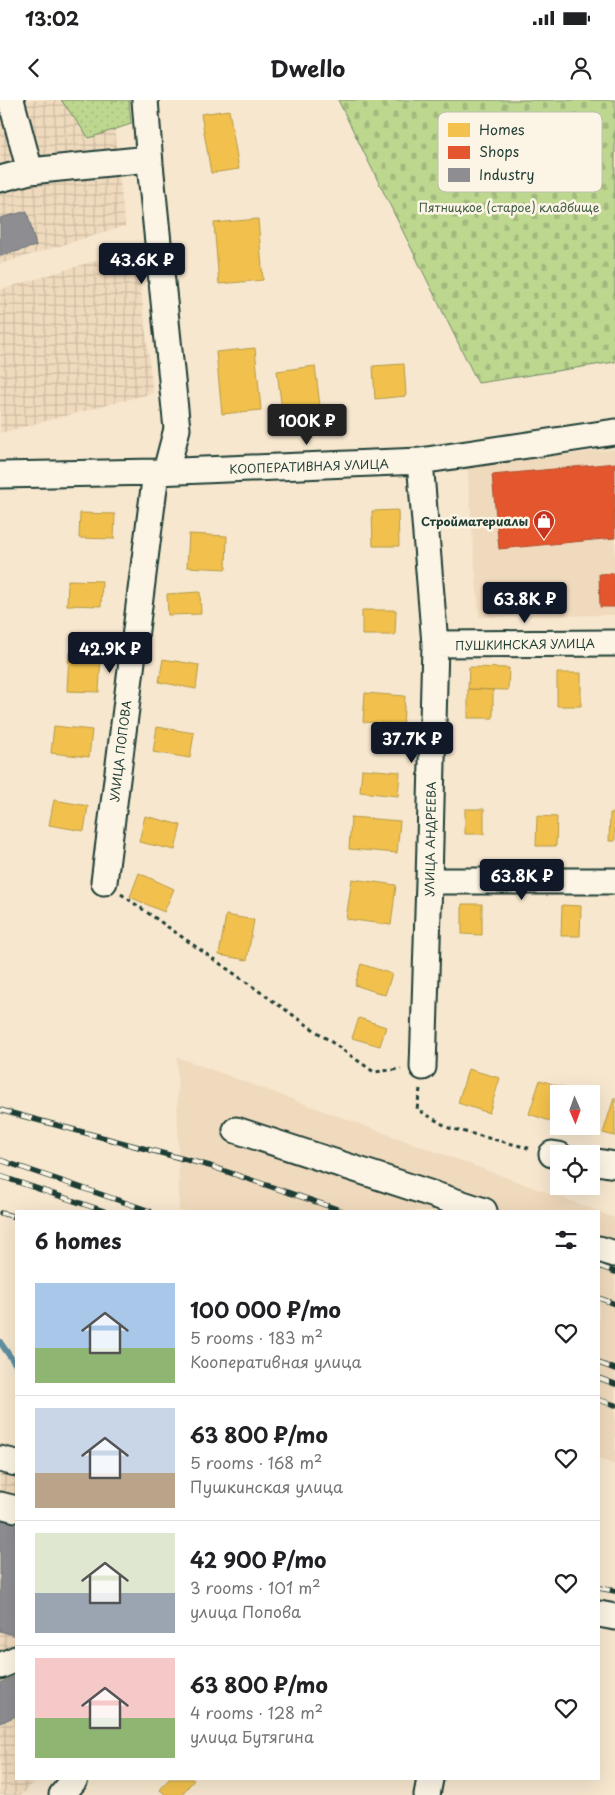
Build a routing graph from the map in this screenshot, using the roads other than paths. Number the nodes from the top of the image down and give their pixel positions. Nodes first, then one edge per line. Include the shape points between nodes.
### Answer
1 (11, 100) edge
2 (145, 100) edge
3 (149, 159) junction
4 (30, 171) junction
5 (0, 179) edge
6 (615, 432) edge
7 (420, 461) junction
8 (161, 471) junction
9 (0, 476) edge
10 (615, 643) edge
11 (435, 644) junction
12 (430, 881) junction
13 (615, 881) edge
14 (104, 882) road end
15 (423, 1067) road end
16 (236, 1130) dead end
17 (600, 1162) edge
18 (615, 1165) edge
19 (481, 1210) edge
20 (600, 1249) edge
21 (615, 1254) edge
22 (0, 1459) edge
23 (15, 1463) edge
24 (0, 1505) edge
25 (15, 1509) edge
26 (600, 1614) edge
27 (615, 1617) edge
28 (0, 1654) edge
29 (15, 1659) edge
30 (15, 1659) edge
31 (0, 1666) edge
32 (74, 1780) edge
33 (430, 1780) edge
34 (62, 1795) edge
35 (427, 1795) edge

1 - 4 street
2 - 3 street, УЛИЦА ПОПОВА
3 - 4 street
3 - 8 street, УЛИЦА ПОПОВА via 177,429
4 - 5 street
6 - 7 street, КООПЕРАТИВНАЯ УЛИЦА
7 - 8 street, КООПЕРАТИВНАЯ УЛИЦА
7 - 11 street, УЛИЦА АНДРЕЕВА
8 - 9 street, КООПЕРАТИВНАЯ УЛИЦА
8 - 14 street, УЛИЦА ПОПОВА
10 - 11 street, ПУШКИНСКАЯ УЛИЦА
11 - 12 street, УЛИЦА АНДРЕЕВА
12 - 13 street
12 - 15 street, УЛИЦА АНДРЕЕВА
16 - 19 street
17 - 18 street
20 - 21 street
22 - 23 street
24 - 25 street
26 - 27 street
28 - 29 street
30 - 31 street
32 - 34 street
33 - 35 street

